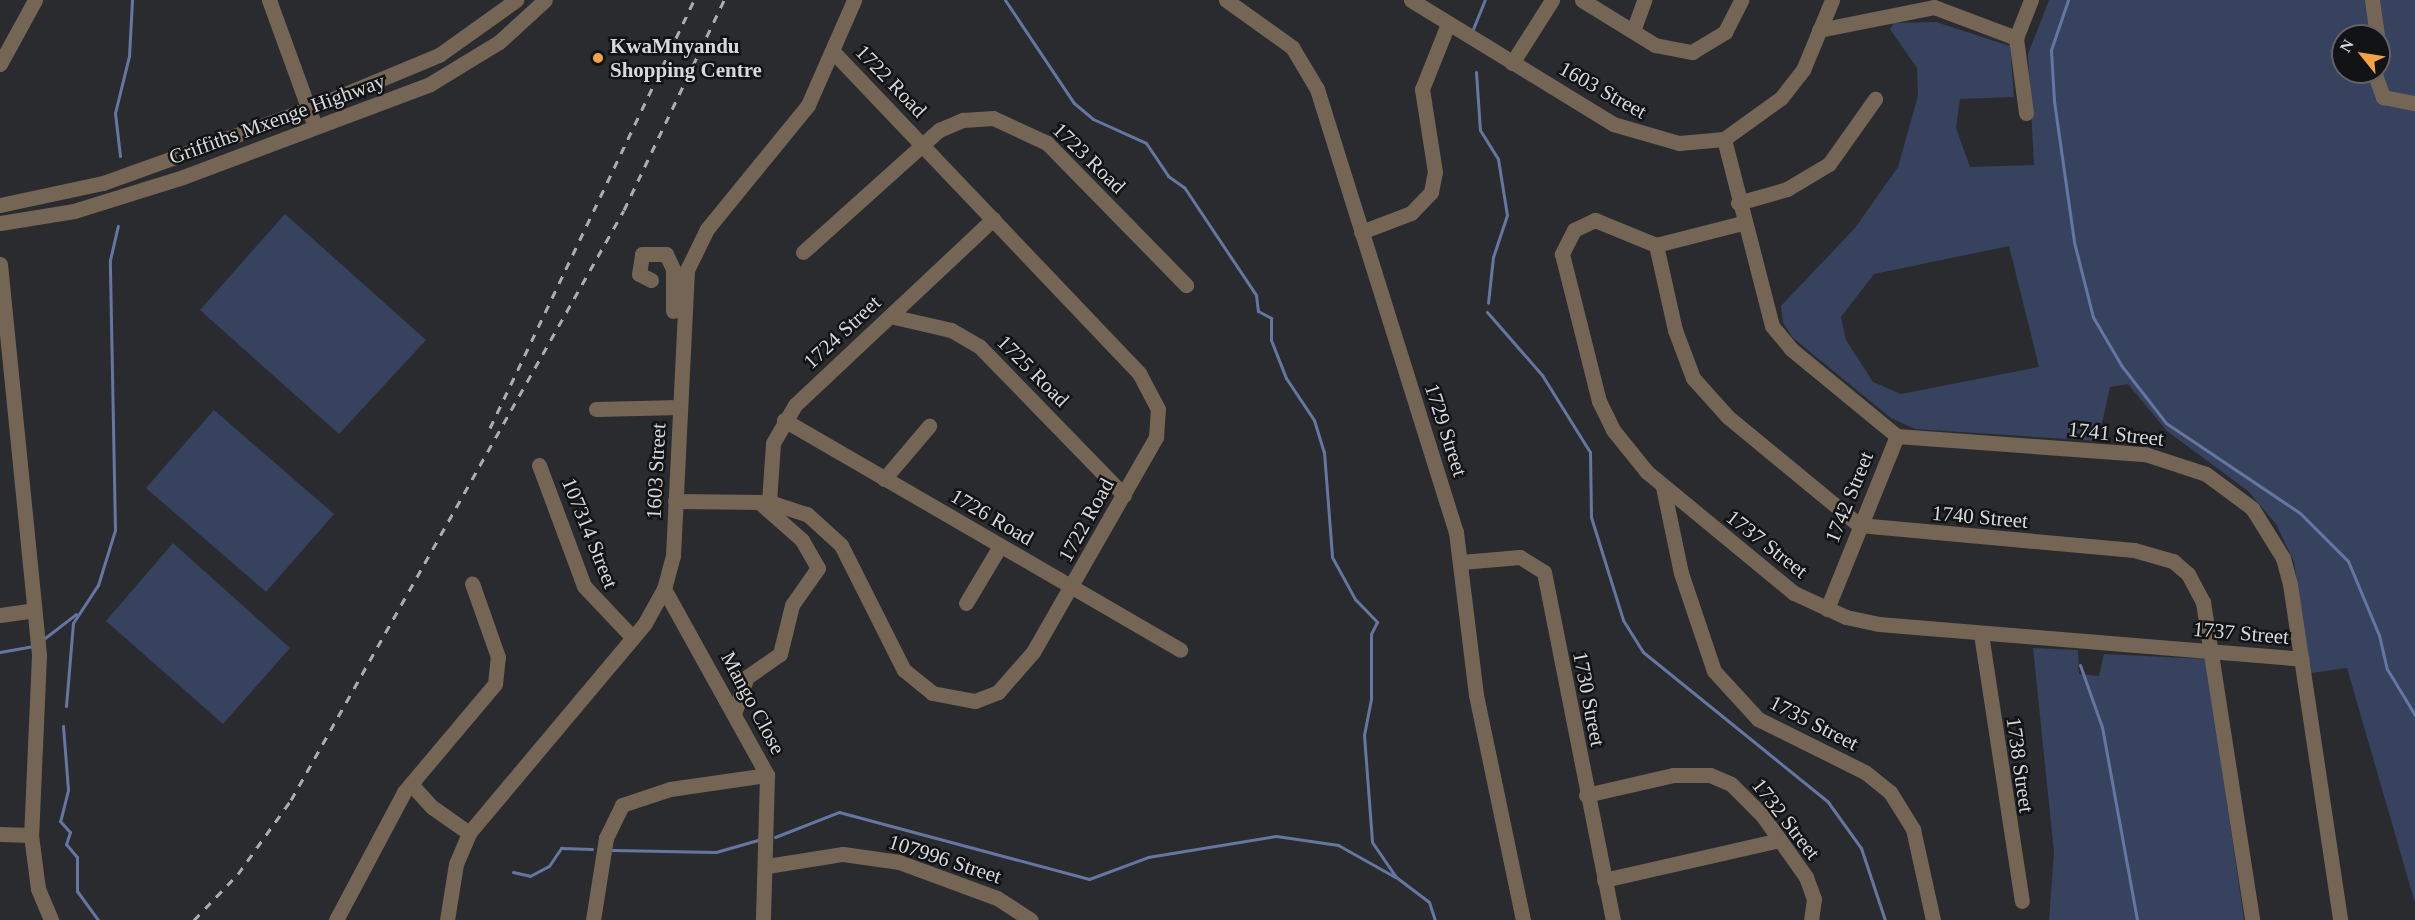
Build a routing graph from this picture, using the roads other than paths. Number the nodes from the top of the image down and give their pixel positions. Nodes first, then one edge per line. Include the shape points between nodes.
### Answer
1 (35, 0) edge
2 (269, 0) edge
3 (516, 0) edge
4 (545, 0) edge
5 (854, 0) edge
6 (1226, 0) edge
7 (1411, 0) edge
8 (1552, 0) edge
9 (1582, 0) edge
10 (1644, 0) edge
11 (1740, 0) edge
12 (1832, 0) edge
13 (2031, 0) edge
14 (2372, 0) edge
15 (1935, 4) edge
16 (1448, 24) junction
17 (2375, 24) edge
18 (1820, 30) junction
19 (1633, 31) junction
20 (2016, 38) junction
21 (6, 39) edge
22 (832, 51) junction
23 (1512, 63) junction
24 (0, 64) edge
25 (2378, 84) edge
26 (1875, 99) dead end
27 (2415, 103) edge
28 (309, 109) junction
29 (2026, 113) dead end
30 (316, 127) junction
31 (1725, 139) junction
32 (921, 143) junction
33 (1738, 203) junction
34 (0, 205) edge
35 (993, 219) junction
36 (0, 223) edge
37 (1742, 223) junction
38 (1361, 232) junction
39 (1656, 245) junction
40 (803, 252) dead end
41 (0, 264) edge
42 (651, 279) dead end
43 (1186, 285) dead end
44 (890, 316) junction
45 (4, 341) edge
46 (680, 361) junction
47 (680, 407) junction
48 (596, 409) dead end
49 (784, 420) junction
50 (929, 426) dead end
51 (1897, 436) junction
52 (539, 465) dead end
53 (884, 479) junction
54 (1663, 487) junction
55 (1124, 495) junction
56 (675, 501) junction
57 (764, 502) junction
58 (1859, 525) junction
59 (1000, 546) junction
60 (1461, 562) junction
61 (472, 583) dead end
62 (1072, 588) junction
63 (664, 589) junction
64 (966, 603) dead end
65 (1827, 609) junction
66 (34, 610) junction
67 (0, 615) edge
68 (1981, 634) junction
69 (633, 638) junction
70 (1180, 650) dead end
71 (2212, 651) junction
72 (2302, 659) junction
73 (735, 711) junction
74 (767, 775) junction
75 (411, 784) junction
76 (1586, 795) junction
77 (469, 833) junction
78 (0, 834) edge
79 (31, 835) junction
80 (1780, 840) junction
81 (767, 866) junction
82 (1604, 880) junction
83 (2022, 901) dead end
84 (51, 920) edge
85 (336, 920) edge
86 (447, 920) edge
87 (593, 920) edge
88 (763, 920) edge
89 (1031, 920) edge
90 (1523, 920) edge
91 (1613, 920) edge
92 (1811, 920) edge
93 (1934, 920) edge
94 (2252, 920) edge
95 (2340, 920) edge

1 - 21 street
2 - 28 street
3 - 28 street, Griffiths Mxenge Highway via 440,55
4 - 30 street, Griffiths Mxenge Highway via 516,29 456,71
5 - 22 street, 1603 Street
6 - 38 street, 1729 Street via 1282,37 1307,67
7 - 16 street, 1603 Street
8 - 23 street
9 - 19 street
10 - 19 street
11 - 19 street via 1725,32 1692,52 1655,45
12 - 18 street
13 - 20 street
14 - 17 street
15 - 18 street
15 - 20 street
16 - 23 street, 1603 Street
16 - 38 street via 1422,89 1435,172 1431,192 1411,213
18 - 31 street via 1803,70 1781,98
20 - 29 street
21 - 24 street
22 - 32 street, 1722 Road
22 - 46 street, 1603 Street via 798,120 694,251 684,289
23 - 31 street, 1603 Street via 1638,135 1679,143
25 - 27 street via 2383,97
26 - 33 street via 1829,164 1787,189
28 - 30 street
28 - 34 street, Griffiths Mxenge Highway via 103,183
30 - 36 street, Griffiths Mxenge Highway via 74,211
31 - 33 street
32 - 35 street, 1722 Road
32 - 40 street, 1723 Road
32 - 43 street, 1723 Road via 963,120 993,118 1030,131
33 - 37 street
35 - 44 street, 1724 Street
35 - 55 street, 1722 Road via 1139,373 1151,394 1159,419 1156,437
37 - 39 street
37 - 51 street via 1778,336
38 - 60 street, 1729 Street
39 - 54 street, 1737 Street via 1595,220 1574,230 1561,268 1599,400 1629,453
39 - 58 street via 1675,330 1693,378 1728,417
41 - 45 street
42 - 46 street via 639,274 642,254 666,254 672,260 673,319
44 - 49 street, 1724 Street
44 - 55 street, 1725 Road via 951,330 979,346
45 - 66 street
46 - 47 street, 1603 Street
47 - 48 street
47 - 56 street, 1603 Street
49 - 53 street, 1726 Road
49 - 57 street, 1724 Street via 771,456
50 - 53 street
51 - 58 street, 1742 Street
51 - 72 street, 1741 Street via 2145,454 2206,474 2252,508 2283,558
52 - 69 street, 107314 Street via 584,586
53 - 59 street, 1726 Road
54 - 65 street, 1737 Street via 1780,584
54 - 93 street, 1735 Street via 1681,573 1714,671 1758,719 1865,772 1890,792 1913,829
55 - 62 street, 1722 Road
56 - 57 street, 1722 Road
56 - 63 street, 1603 Street via 673,556
57 - 62 street, 1722 Road via 807,514 834,535 904,670 923,688 947,699 975,701 1009,683
57 - 73 street via 802,540 818,568 792,605 780,654 747,677
58 - 65 street, 1742 Street
58 - 71 street, 1740 Street via 2156,554 2173,561 2198,587
59 - 62 street, 1726 Road
59 - 64 street
60 - 76 street, 1730 Street via 1520,557 1544,572
60 - 90 street, 1729 Street via 1476,695
61 - 75 street via 498,657 498,676 487,699
62 - 70 street, 1726 Road
63 - 69 street, 1603 Street
63 - 73 street, Mango Close
65 - 68 street, 1737 Street via 1870,622
66 - 67 street
66 - 79 street via 39,655
68 - 71 street, 1737 Street
68 - 83 street, 1738 Street
69 - 77 street, 1603 Street
71 - 72 street, 1737 Street
71 - 94 street, 1740 Street
72 - 95 street, 1741 Street
73 - 74 street, Mango Close
74 - 81 street, Mango Close
74 - 87 street via 670,789 622,805 608,831
75 - 77 street via 432,807
75 - 85 street
76 - 80 street, 1732 Street via 1673,775 1719,777 1744,794
76 - 82 street, 1730 Street
77 - 86 street, 1603 Street via 454,872
78 - 79 street
79 - 84 street via 38,889
80 - 82 street
80 - 92 street, 1732 Street via 1811,888
81 - 88 street, Mango Close
81 - 89 street, 107996 Street via 843,854 899,862 997,898
82 - 91 street, 1730 Street

